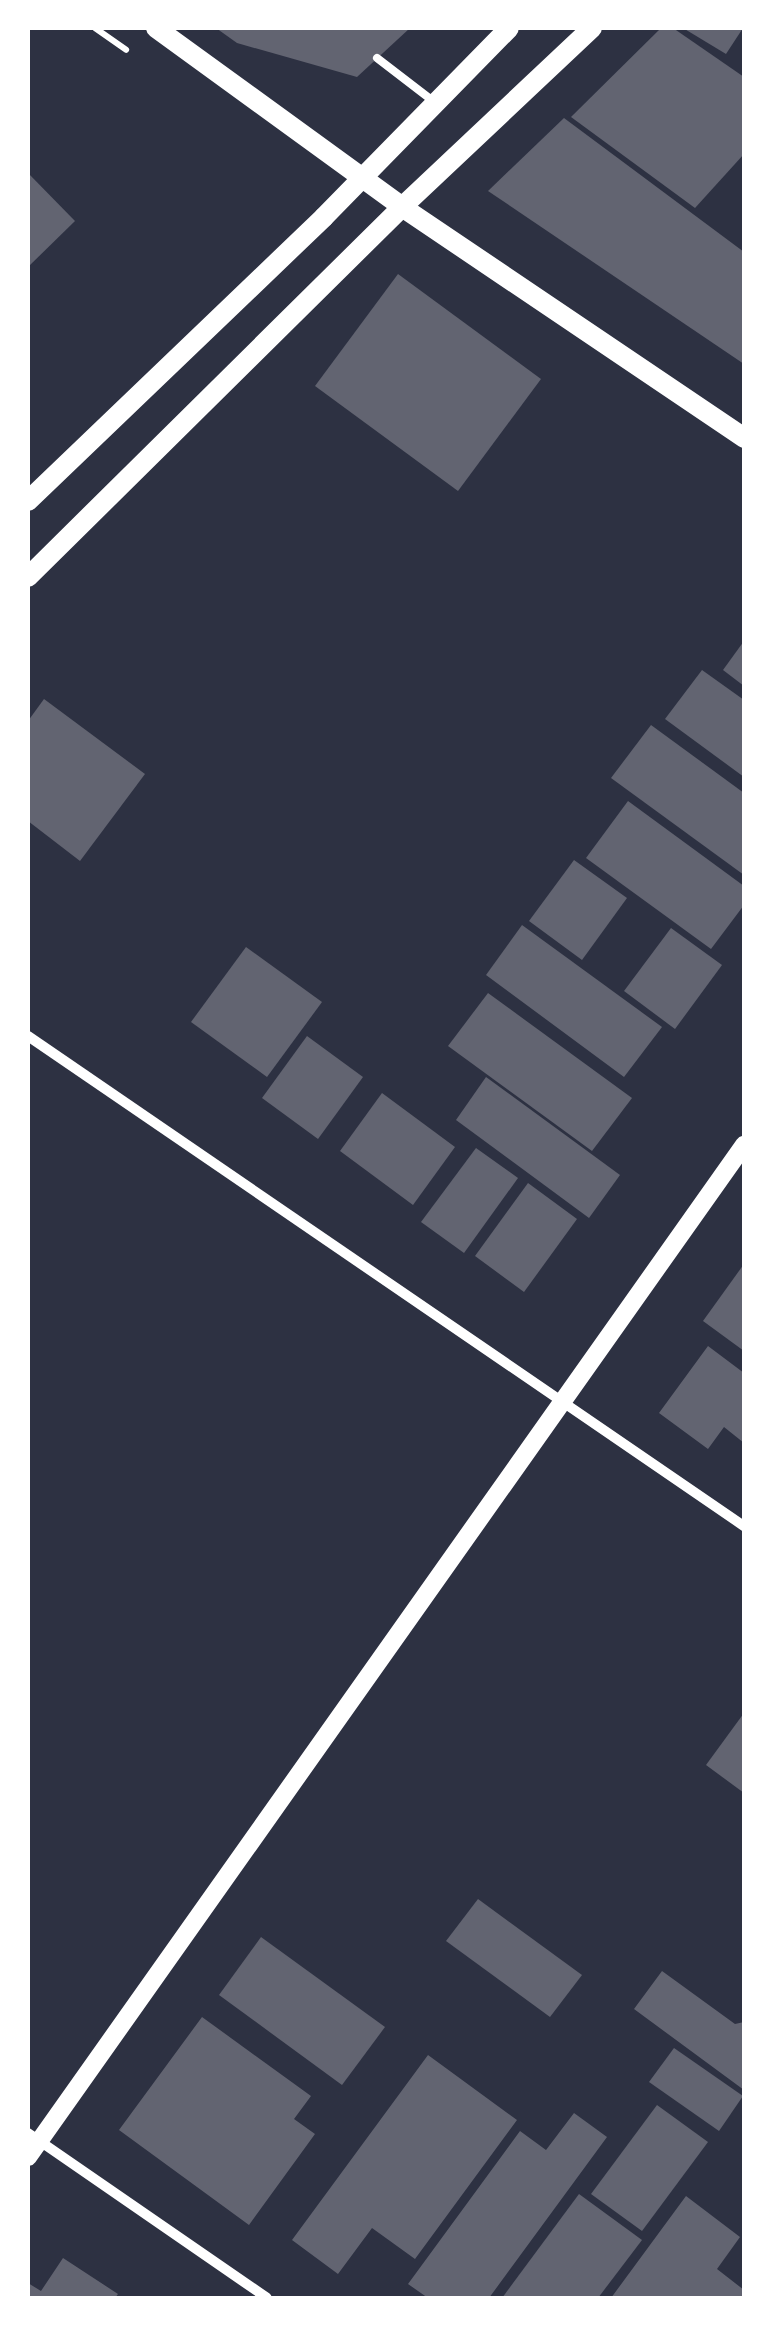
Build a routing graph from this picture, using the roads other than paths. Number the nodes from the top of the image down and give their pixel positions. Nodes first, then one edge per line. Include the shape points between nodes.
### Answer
1 (158, 28) edge
2 (509, 28) edge
3 (592, 28) edge
4 (378, 58) dead end
5 (433, 101) junction
6 (364, 177) junction
7 (402, 207) junction
8 (744, 438) edge
9 (28, 501) edge
10 (28, 577) edge
11 (28, 1036) edge
12 (744, 1144) edge
13 (562, 1405) junction
14 (744, 1526) edge
15 (33, 2137) edge
16 (28, 2157) edge
17 (267, 2298) edge

1 - 6 main road
2 - 5 main road
3 - 7 main road
4 - 5 lane
5 - 6 main road
6 - 7 main road
6 - 9 main road
7 - 8 main road
7 - 10 main road
11 - 13 street
12 - 13 street
13 - 14 street
13 - 15 street
15 - 16 street
15 - 17 street

